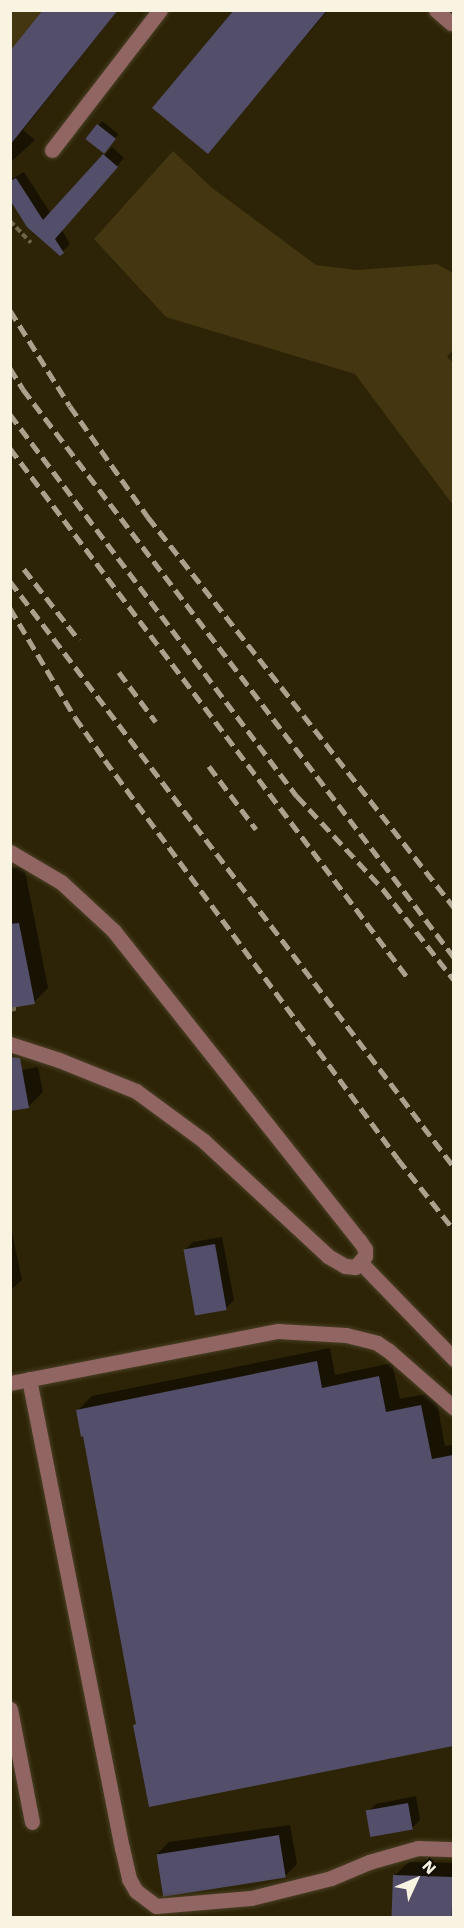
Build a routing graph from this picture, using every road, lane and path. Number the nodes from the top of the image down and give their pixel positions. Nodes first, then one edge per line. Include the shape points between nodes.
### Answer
1 (160, 10) edge
2 (436, 10) edge
3 (451, 23) dead end
4 (52, 150) dead end
5 (10, 221) edge
6 (31, 243) dead end
7 (10, 852) edge
8 (19, 1008) dead end
9 (10, 1010) edge
10 (10, 1044) edge
11 (361, 1263) junction
12 (453, 1359) edge
13 (29, 1379) junction
14 (10, 1383) edge
15 (453, 1408) edge
16 (10, 1709) edge
17 (32, 1822) dead end
18 (453, 1849) edge

1 - 4 street
2 - 3 street
5 - 6 path
7 - 11 street via 61,882 113,930 359,1240 365,1249
8 - 9 path
10 - 11 street via 136,1091 204,1141 328,1256 345,1266
11 - 12 street
13 - 14 street
13 - 15 street via 278,1331 346,1335 361,1337 389,1351
13 - 18 street via 122,1848 129,1880 136,1891 156,1906 251,1898 331,1878 418,1848
16 - 17 street

